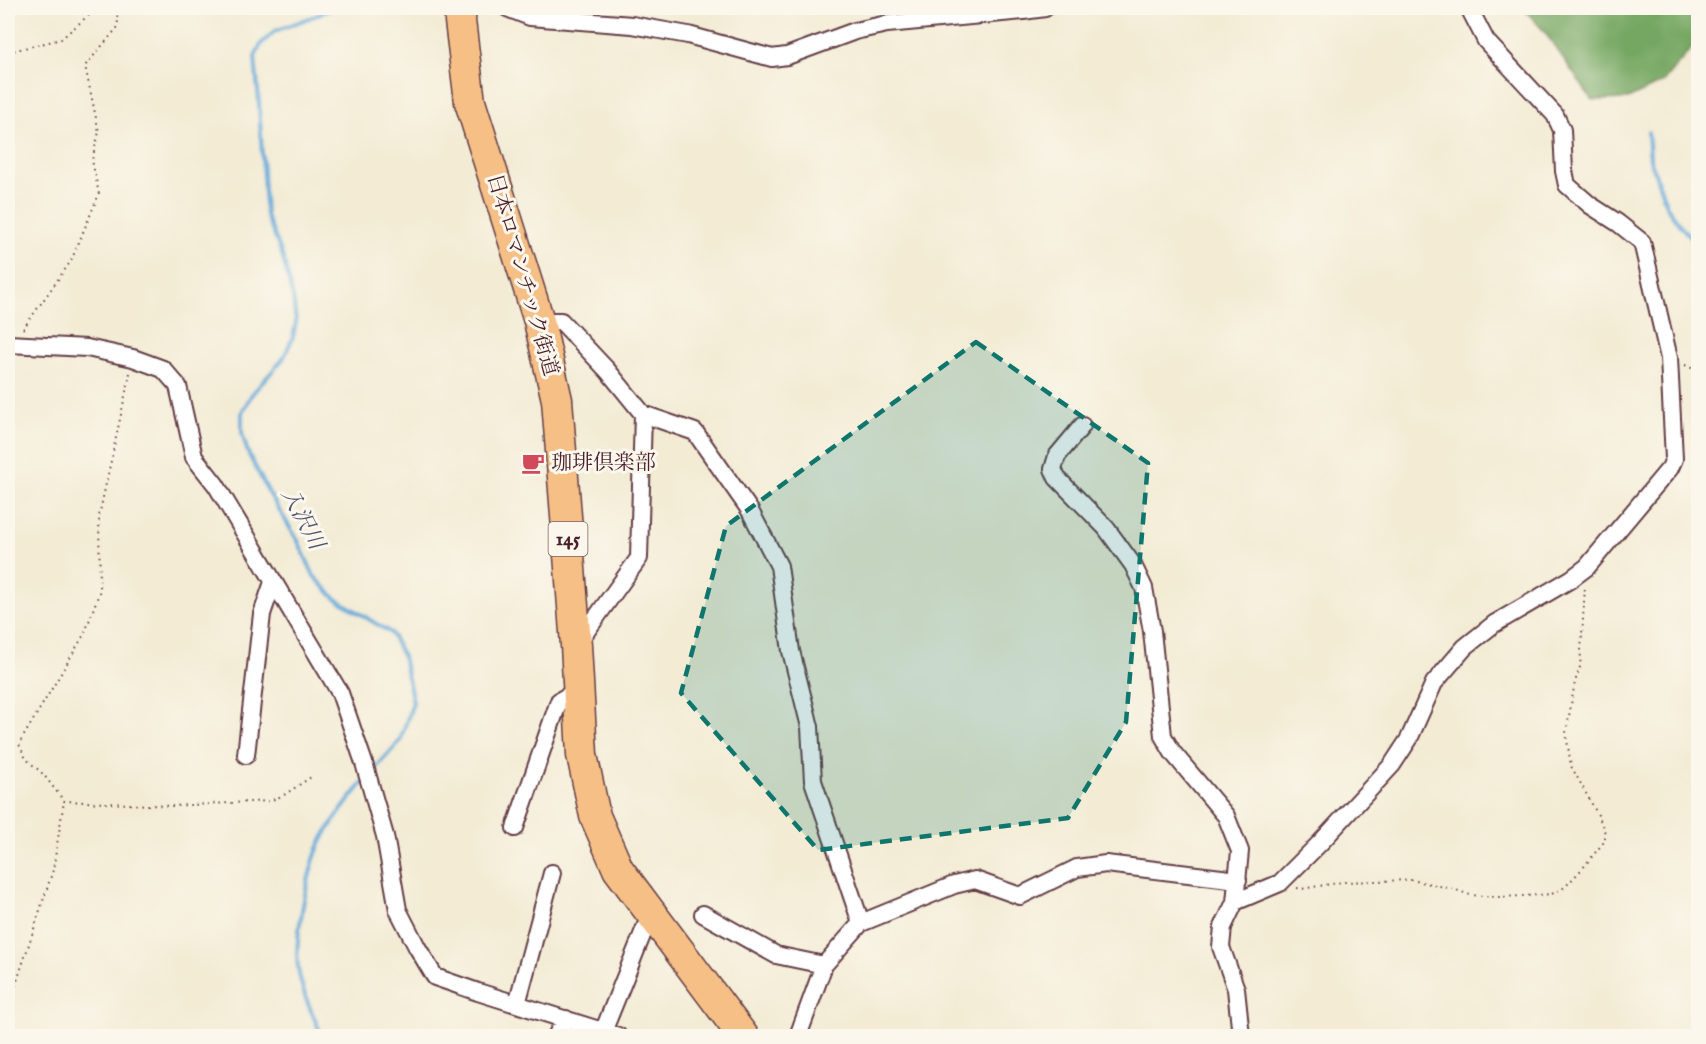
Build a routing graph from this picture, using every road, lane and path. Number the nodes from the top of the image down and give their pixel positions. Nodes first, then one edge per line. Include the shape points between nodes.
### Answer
1 (98, 8) edge
2 (117, 8) edge
3 (461, 8) edge
4 (507, 8) edge
5 (1045, 8) edge
6 (1469, 8) edge
7 (8, 52) edge
8 (539, 321) junction
9 (10, 344) edge
10 (134, 358) junction
11 (643, 414) junction
12 (1082, 426) dead end
13 (1587, 567) junction
14 (273, 582) junction
15 (576, 645) junction
16 (578, 690) junction
17 (246, 755) dead end
18 (311, 777) dead end
19 (64, 801) junction
20 (514, 828) dead end
21 (552, 873) dead end
22 (1238, 880) junction
23 (1280, 883) junction
24 (1236, 902) junction
25 (651, 913) junction
26 (703, 914) dead end
27 (861, 923) junction
28 (824, 965) junction
29 (517, 1004) junction
30 (8, 1009) edge
31 (566, 1019) junction
32 (611, 1034) edge
33 (556, 1036) edge
34 (743, 1036) edge
35 (798, 1036) edge
36 (1241, 1036) edge

1 - 7 path via 61,39
2 - 9 path via 118,27 86,66 99,132 92,160 99,194 71,261
3 - 8 highway, 日本ロマンチック街道 / 145 via 470,102
4 - 5 street via 530,17 632,25 688,35 772,58 887,24
6 - 13 street via 1486,41 1555,116 1562,130 1567,185 1642,242 1669,358 1674,459
8 - 11 street via 561,321
8 - 15 highway, 日本ロマンチック街道 / 145 via 557,400
9 - 10 street via 87,348
10 - 14 street via 163,369 178,386 194,457 216,485
10 - 19 path via 99,516 100,590 85,633 19,744 27,759
11 - 15 street via 639,558
11 - 27 street via 695,432 749,509 779,566 791,651 810,727 813,781
12 - 22 street via 1057,456 1053,469 1057,478 1106,528 1133,565 1144,588 1163,736 1226,816 1240,851
13 - 23 street via 1494,624 1465,647 1434,683 1409,739 1392,765
13 - 23 path via 1580,667 1566,733 1571,766 1605,833 1603,843 1582,869 1552,894 1516,897 1470,895 1412,880 1342,882 1302,889
14 - 17 street via 262,614
14 - 29 street via 340,693 385,836 398,910 417,947 435,977
15 - 16 highway, 日本ロマンチック街道 / 145
16 - 20 street via 559,702
16 - 25 highway, 日本ロマンチック街道 / 145 via 582,755 596,816 618,868
18 - 19 path via 270,801 171,806
19 - 30 path via 53,870
21 - 29 street
22 - 24 street
22 - 27 street via 1107,864 1077,868 1020,896 975,880 954,885
23 - 24 street
24 - 36 street via 1223,927 1221,946 1236,989
25 - 32 street
25 - 34 highway, 日本ロマンチック街道 / 145
26 - 28 street via 776,955
27 - 28 street
28 - 35 street
29 - 31 street
31 - 32 street
31 - 33 street

